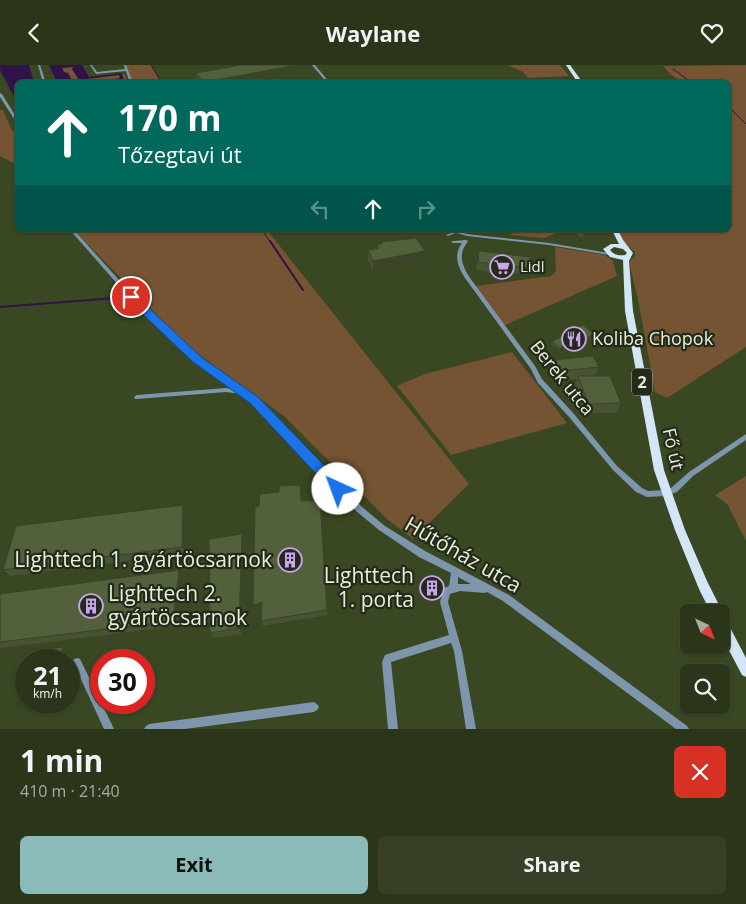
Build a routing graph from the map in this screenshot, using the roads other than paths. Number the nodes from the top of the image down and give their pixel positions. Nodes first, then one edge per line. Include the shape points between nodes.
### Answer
1 (38, 65) edge
2 (125, 65) edge
3 (313, 65) edge
4 (568, 65) edge
5 (92, 66) edge
6 (127, 70) junction
7 (44, 80) edge
8 (131, 80) edge
9 (326, 80) edge
10 (579, 80) edge
11 (0, 94) edge
12 (15, 119) edge
13 (74, 232) edge
14 (451, 232) edge
15 (611, 232) edge
16 (616, 232) edge
17 (467, 239) junction
18 (453, 242) junction
19 (609, 251) junction
20 (628, 253) junction
21 (460, 254) junction
22 (626, 284) junction
23 (243, 392) junction
24 (138, 397) dead end
25 (746, 437) edge
26 (666, 493) junction
27 (455, 571) junction
28 (453, 588) junction
29 (490, 589) junction
30 (712, 604) edge
31 (454, 637) junction
32 (730, 640) edge
33 (80, 668) edge
34 (746, 671) edge
35 (314, 707) dead end
36 (109, 729) edge
37 (149, 729) edge
38 (393, 729) edge
39 (471, 729) edge
40 (684, 729) edge

1 - 7 street
2 - 6 street
3 - 9 street
4 - 10 main road
5 - 6 street via 96,73
6 - 8 street
11 - 12 street
13 - 23 street, Hűtőház utca via 136,302 197,360
14 - 17 street
14 - 18 street, Berek utca via 448,238
15 - 19 main road
16 - 20 main road
17 - 18 street
17 - 19 street via 494,237
17 - 21 street
18 - 21 street, Berek utca
19 - 20 main road via 620,258
19 - 20 main road via 621,245
19 - 22 main road, Fő út / 2
20 - 22 main road, Fő út / 2
21 - 26 street, Berek utca via 462,270 540,381 615,468 647,494
22 - 26 main road, Fő út / 2 via 648,417
23 - 24 street via 193,391
23 - 27 street, Hűtőház utca via 359,509 422,554
25 - 26 street
26 - 30 main road, Fő út / 2
27 - 28 street
27 - 29 street, Hűtőház utca
28 - 29 street
28 - 31 street via 447,591 444,602
29 - 40 street, Hűtőház utca
31 - 38 street via 388,658
31 - 39 street
32 - 34 main road
33 - 36 street
35 - 37 street

